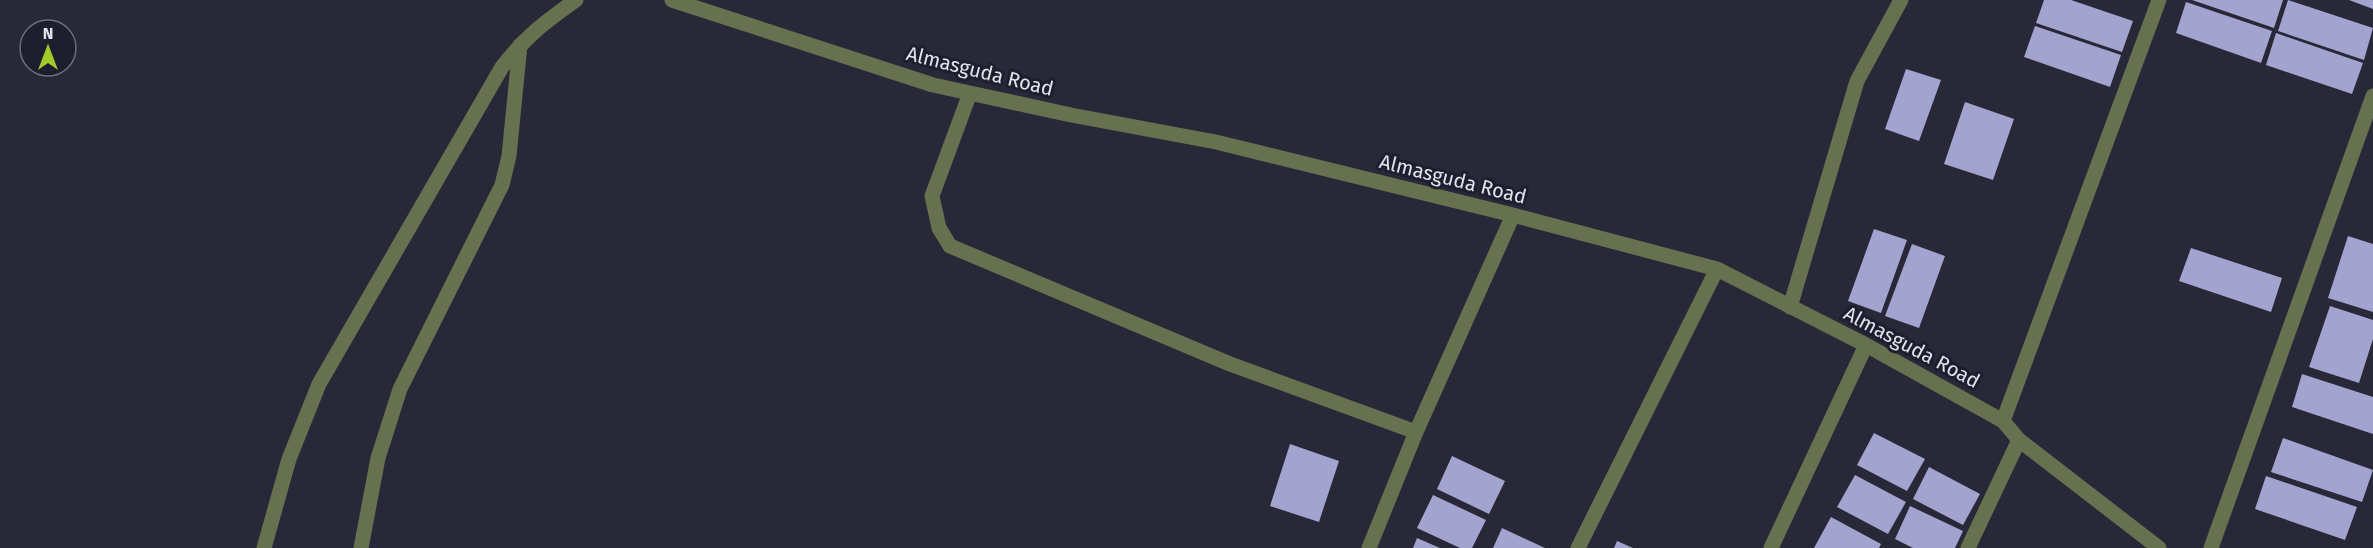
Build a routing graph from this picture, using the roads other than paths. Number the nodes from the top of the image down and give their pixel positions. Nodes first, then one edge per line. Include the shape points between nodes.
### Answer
1 (576, 0) edge
2 (672, 0) edge
3 (1901, 0) edge
4 (2159, 0) edge
5 (520, 44) junction
6 (970, 93) junction
7 (2373, 96) edge
8 (1513, 215) junction
9 (1717, 269) junction
10 (1790, 307) junction
11 (1866, 345) junction
12 (2003, 421) junction
13 (1416, 432) junction
14 (2019, 440) junction
15 (264, 548) edge
16 (361, 548) edge
17 (1369, 548) edge
18 (1578, 548) edge
19 (1771, 548) edge
20 (1968, 548) edge
21 (2159, 548) edge
22 (2211, 548) edge

1 - 5 street
2 - 6 street, Almasguda Road via 933,86
3 - 10 street via 1857,81
4 - 12 street
5 - 15 street via 502,67 319,384 289,459
5 - 16 street via 509,156 502,185 400,389 378,458
6 - 8 street, Almasguda Road via 1216,142
6 - 13 street via 932,196 939,228 950,246 1230,364
7 - 22 street
8 - 9 street, Almasguda Road
8 - 13 street
9 - 10 street, Almasguda Road
9 - 18 street
10 - 11 street, Almasguda Road
11 - 12 street, Almasguda Road
11 - 19 street
12 - 14 street, Almasguda Road
13 - 17 street
14 - 20 street
14 - 21 street, Almasguda Road

